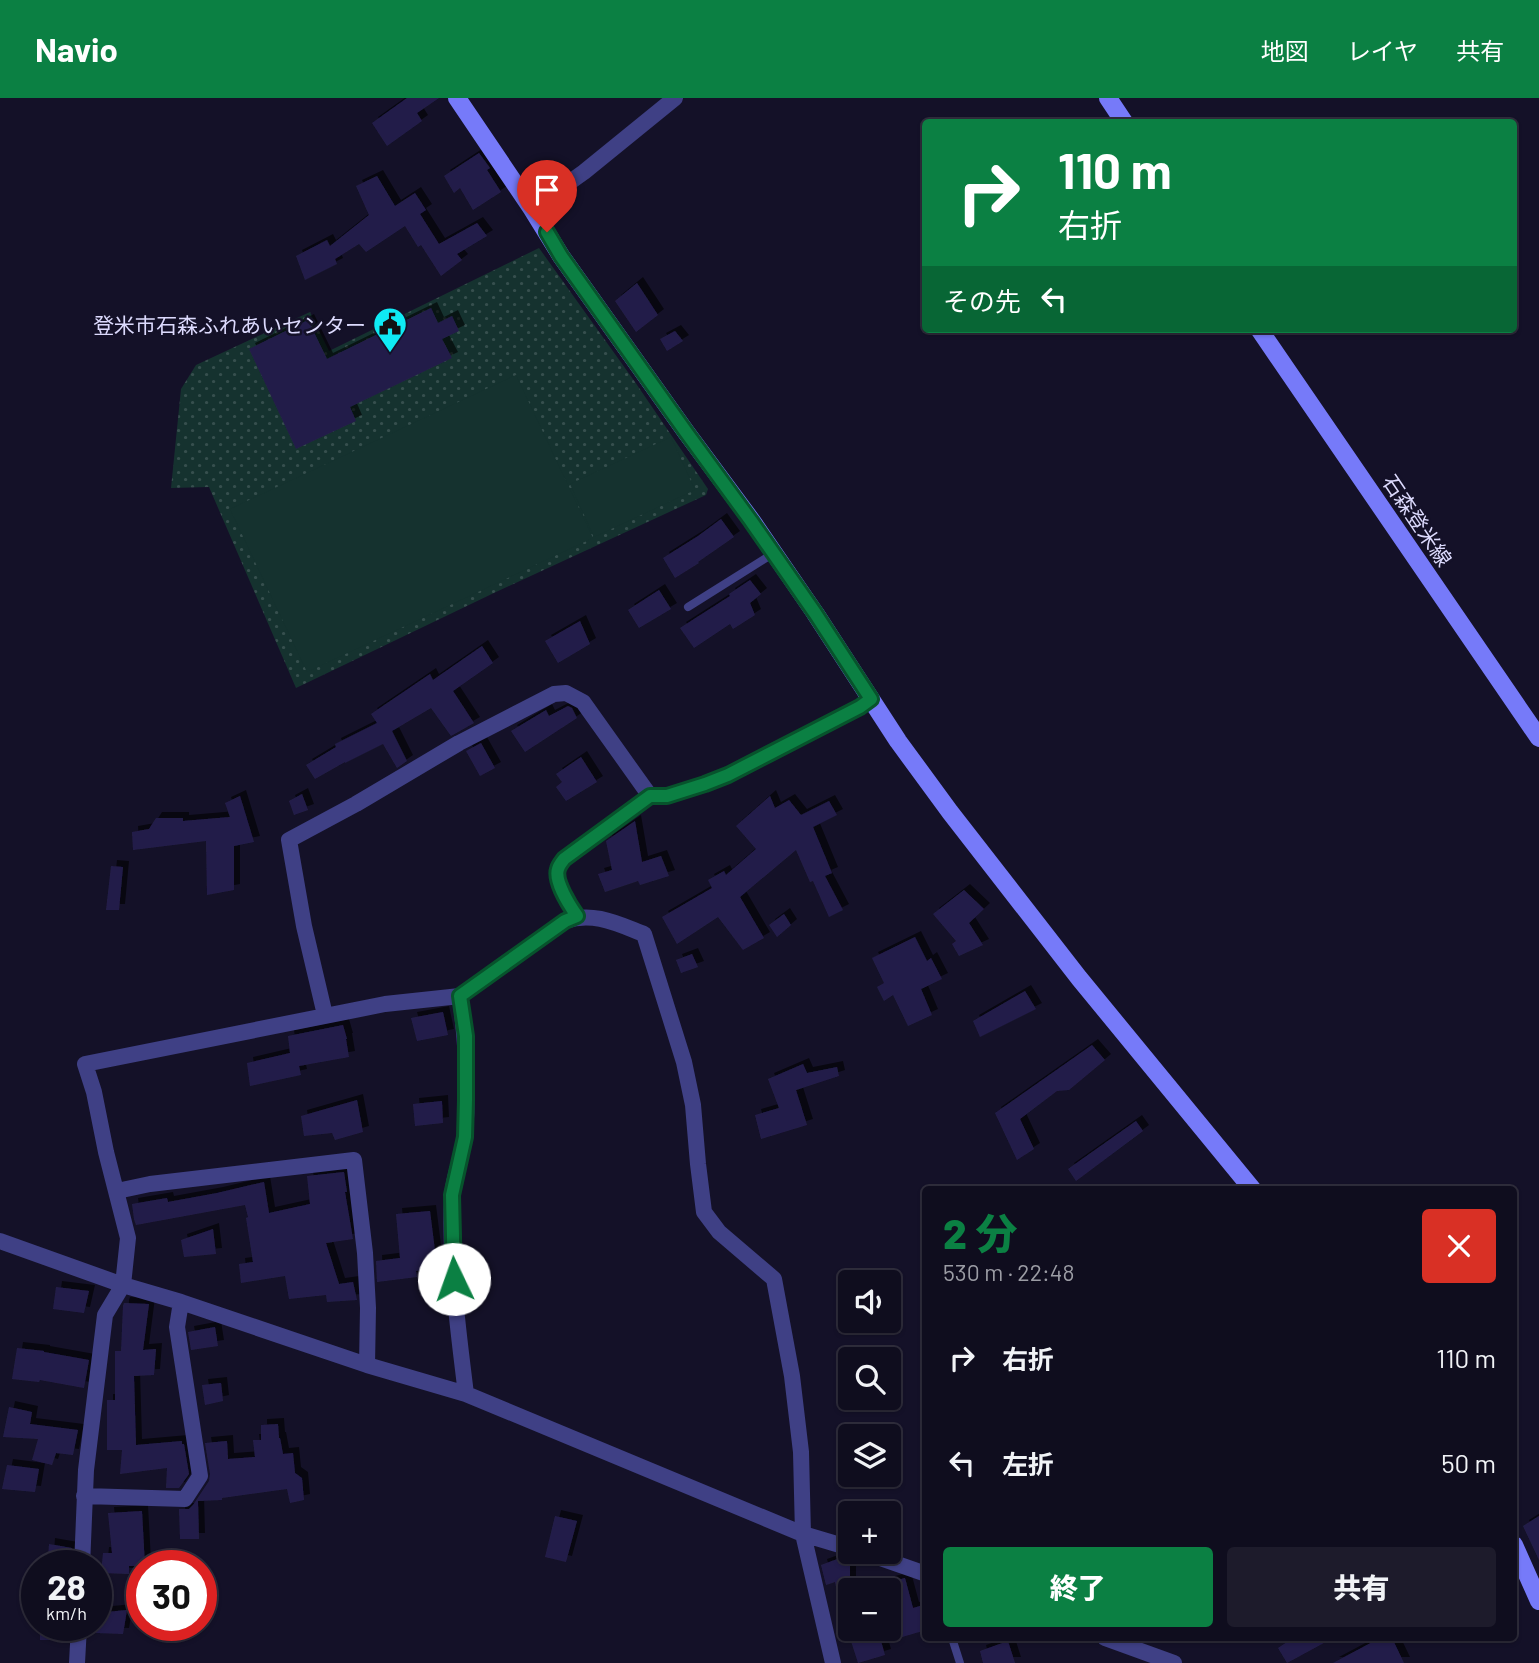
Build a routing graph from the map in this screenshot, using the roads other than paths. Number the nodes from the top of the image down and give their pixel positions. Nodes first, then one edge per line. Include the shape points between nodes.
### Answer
1 (457, 98) edge
2 (675, 98) edge
3 (1108, 98) edge
4 (1122, 119) edge
5 (532, 209) junction
6 (1262, 333) edge
7 (774, 553) junction
8 (688, 607) dead end
9 (871, 699) junction
10 (1539, 738) edge
11 (650, 796) junction
12 (577, 916) junction
13 (460, 996) junction
14 (325, 1015) junction
15 (1250, 1186) edge
16 (117, 1191) junction
17 (0, 1241) edge
18 (123, 1285) junction
19 (181, 1302) junction
20 (367, 1365) junction
21 (466, 1394) junction
22 (85, 1496) junction
23 (803, 1534) junction
24 (838, 1544) edge
25 (83, 1550) edge
26 (1517, 1552) edge
27 (897, 1564) edge
28 (922, 1573) edge
29 (1539, 1601) edge
30 (78, 1641) edge
31 (953, 1641) edge
32 (1113, 1641) edge
33 (77, 1663) edge
34 (833, 1663) edge
35 (960, 1663) edge
36 (1174, 1663) edge

1 - 5 street
2 - 5 street
3 - 4 street
5 - 7 street
6 - 10 street, 石森登米線
7 - 8 lane
7 - 9 street
9 - 11 street via 728,775 667,796
9 - 15 street via 950,811 1079,978
11 - 12 street via 564,859 558,880
11 - 14 street via 583,702 566,693 554,694 289,840
12 - 13 street
12 - 23 street via 601,918 644,933 684,1062 704,1212 719,1232 774,1279 801,1452
13 - 14 street
13 - 21 street via 466,1036 465,1137 452,1195
14 - 16 street via 85,1064
16 - 18 street via 128,1238
16 - 20 street via 354,1160 365,1253
17 - 18 street
18 - 19 street
18 - 22 street via 105,1315
19 - 20 street
19 - 22 street via 177,1327 200,1476 185,1499
20 - 21 street
21 - 23 street
22 - 25 street
23 - 24 street
23 - 34 street
26 - 29 street
27 - 28 street
30 - 33 street
31 - 35 lane
32 - 36 street

